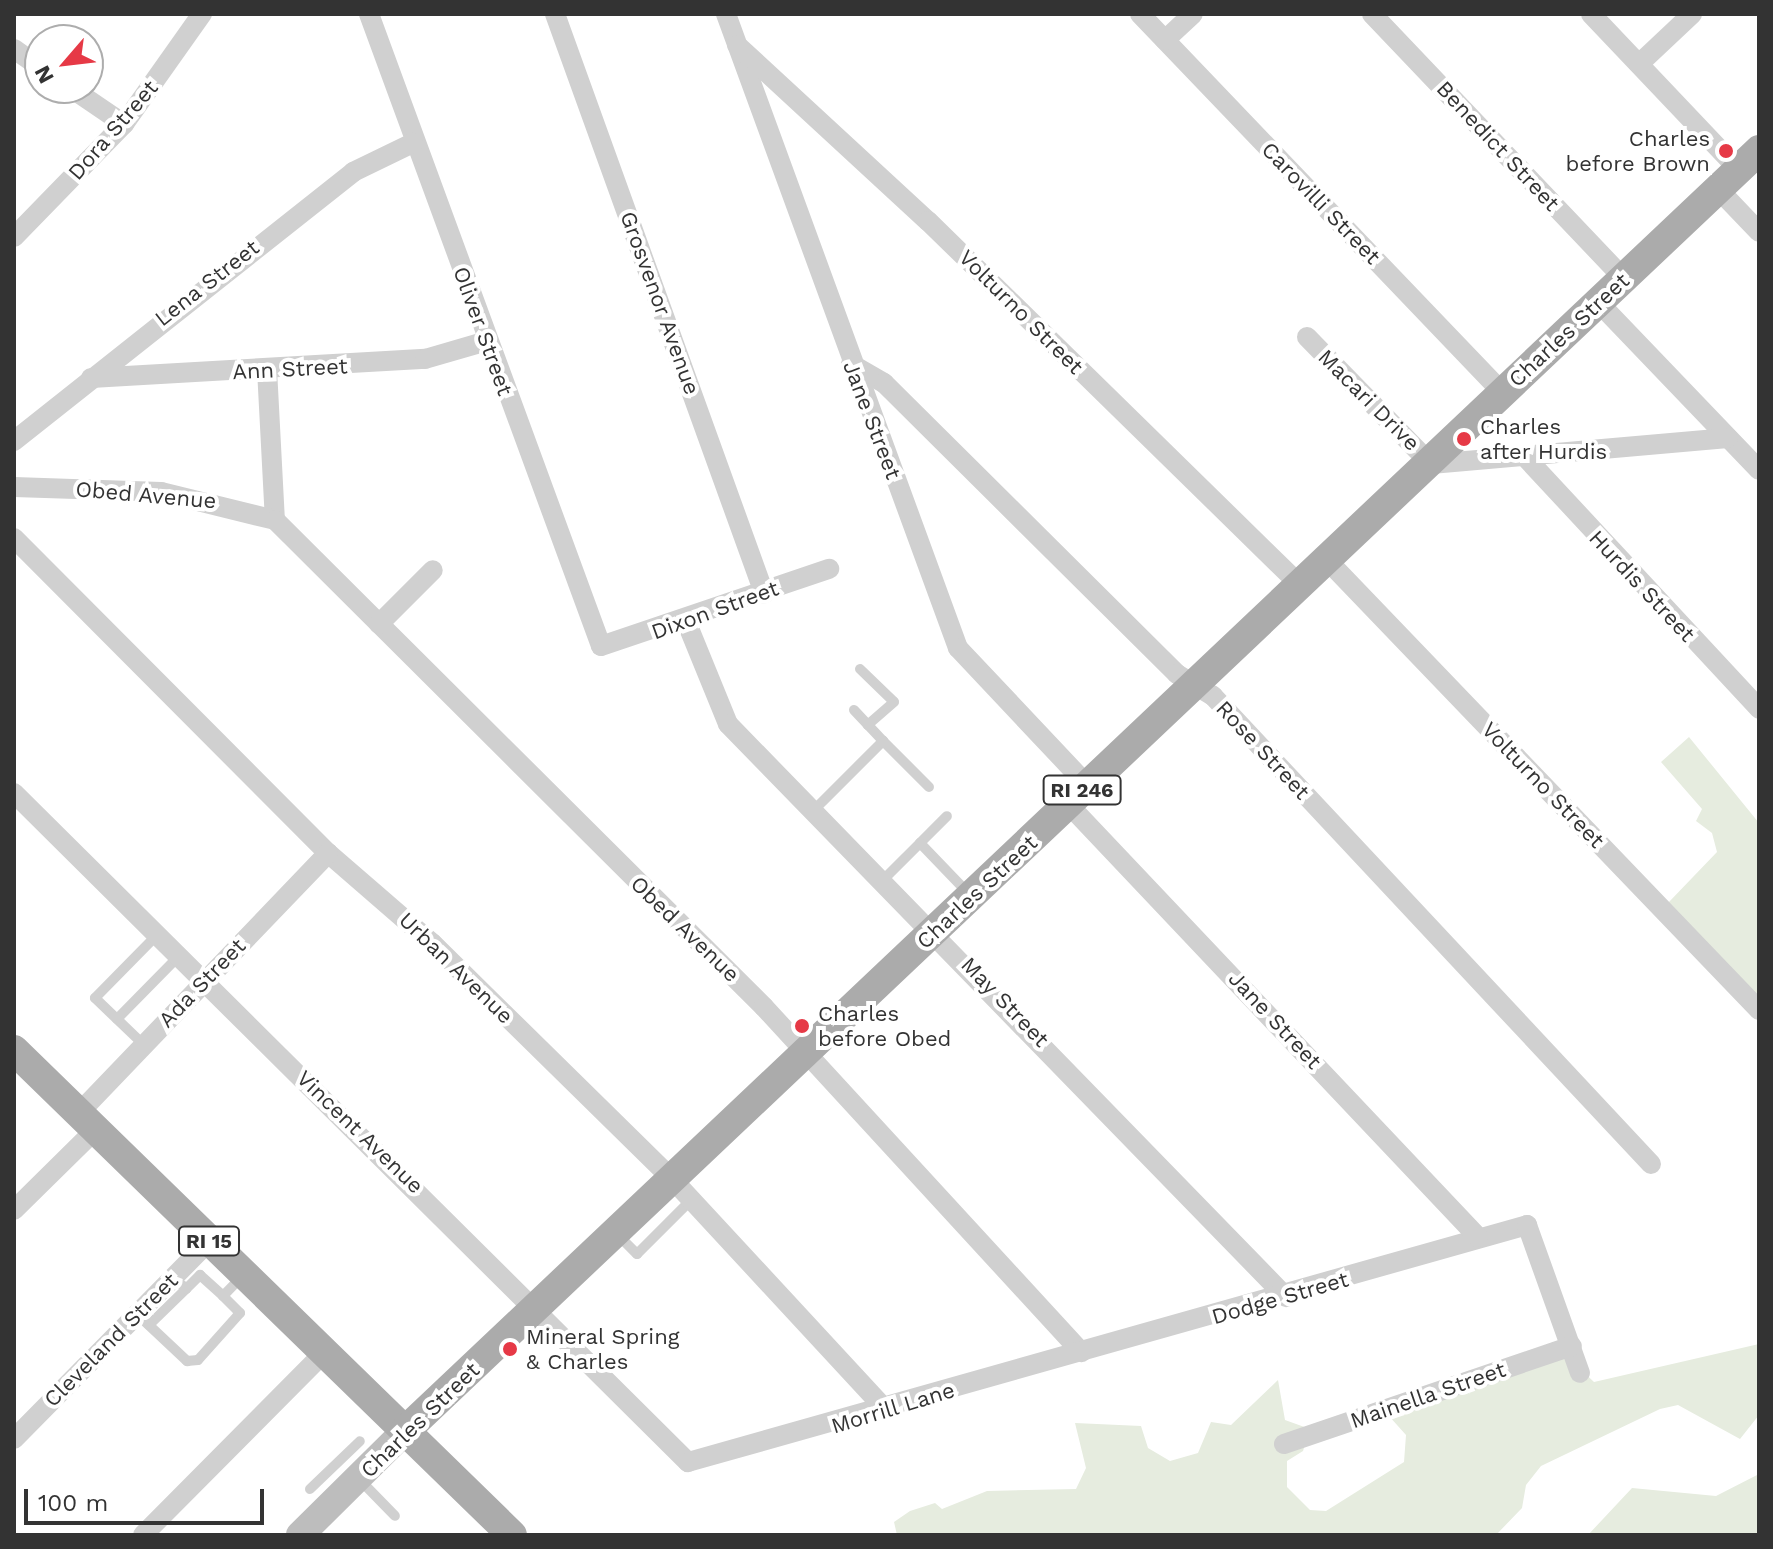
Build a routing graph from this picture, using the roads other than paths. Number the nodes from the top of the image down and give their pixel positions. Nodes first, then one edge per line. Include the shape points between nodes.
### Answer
1 (202, 14) edge
2 (369, 14) edge
3 (555, 14) edge
4 (726, 14) edge
5 (1140, 14) edge
6 (1193, 14) edge
7 (1372, 14) edge
8 (1591, 14) edge
9 (1692, 14) edge
10 (1165, 40) junction
11 (736, 44) junction
12 (1639, 64) junction
13 (95, 104) edge
14 (124, 124) junction
15 (413, 143) junction
16 (1738, 169) edge
17 (1759, 232) edge
18 (14, 237) edge
19 (1624, 279) junction
20 (1599, 303) junction
21 (1307, 337) dead end
22 (487, 341) junction
23 (851, 364) junction
24 (267, 369) junction
25 (91, 378) junction
26 (1502, 392) junction
27 (1728, 438) junction
28 (14, 441) edge
29 (1528, 460) junction
30 (1431, 464) junction
31 (1759, 470) edge
32 (14, 487) edge
33 (275, 520) junction
34 (14, 538) edge
35 (1327, 560) junction
36 (829, 569) dead end
37 (433, 570) dead end
38 (1300, 585) junction
39 (764, 593) junction
40 (686, 621) junction
41 (379, 624) junction
42 (601, 646) joint
43 (860, 669) dead end
44 (1195, 684) junction
45 (1759, 709) edge
46 (854, 710) dead end
47 (868, 725) junction
48 (883, 741) junction
49 (929, 787) dead end
50 (14, 793) edge
51 (1078, 795) junction
52 (814, 810) junction
53 (947, 816) dead end
54 (920, 843) junction
55 (328, 853) junction
56 (884, 879) junction
57 (971, 897) junction
58 (936, 930) junction
59 (157, 935) junction
60 (179, 956) junction
61 (204, 980) junction
62 (1759, 1010) edge
63 (117, 1019) junction
64 (144, 1045) junction
65 (14, 1050) edge
66 (807, 1053) junction
67 (86, 1123) junction
68 (1651, 1164) dead end
69 (683, 1190) junction
70 (14, 1210) edge
71 (1478, 1237) junction
72 (209, 1241) junction
73 (180, 1283) junction
74 (233, 1285) junction
75 (1286, 1297) junction
76 (539, 1306) junction
77 (143, 1319) junction
78 (1572, 1346) junction
79 (1081, 1352) junction
80 (324, 1353) junction
81 (1580, 1373) dead end
82 (886, 1410) junction
83 (405, 1431) junction
84 (14, 1439) edge
85 (360, 1441) dead end
86 (1284, 1444) dead end
87 (705, 1462) joint
88 (349, 1476) junction
89 (310, 1489) dead end
90 (395, 1516) dead end
91 (306, 1533) edge
92 (143, 1535) edge
93 (512, 1535) edge

1 - 14 street, Dora Street
2 - 15 street, Oliver Street
3 - 39 street, Grosvenor Avenue
4 - 11 street, Jane Street
5 - 10 street, Carovilli Street
6 - 10 street
7 - 19 street, Benedict Street
8 - 12 street
9 - 12 street
10 - 26 street, Carovilli Street
11 - 23 street, Jane Street
11 - 38 street, Volturno Street via 928,221
12 - 16 street
13 - 14 street
14 - 18 street, Dora Street
15 - 22 street, Oliver Street
15 - 25 street, Lena Street via 353,172
16 - 17 street
16 - 19 main road, Charles Street / RI 246
19 - 20 main road, Charles Street / RI 246
20 - 26 main road, Charles Street / RI 246
20 - 27 street
21 - 30 street, Macari Drive
22 - 24 street, Ann Street via 425,359
22 - 42 street, Oliver Street
23 - 44 street, Rose Street via 884,383
23 - 51 street, Jane Street via 958,648
24 - 25 street, Ann Street
24 - 33 street
25 - 28 street, Lena Street
26 - 30 main road, Charles Street / RI 246
27 - 29 street
27 - 31 street
29 - 30 street
29 - 45 street, Hurdis Street
30 - 35 main road, Charles Street / RI 246
32 - 33 street, Obed Avenue via 161,492
33 - 41 street, Obed Avenue
34 - 55 street, Urban Avenue
35 - 38 main road, Charles Street / RI 246
35 - 62 street, Volturno Street
36 - 39 street, Dixon Street
37 - 41 street
38 - 44 main road, Charles Street / RI 246
39 - 40 street, Dixon Street
40 - 42 street, Dixon Street
40 - 52 street, May Street via 723,717
41 - 66 street, Obed Avenue
43 - 47 lane via 894,702
44 - 51 main road, Charles Street / RI 246
44 - 68 street, Rose Street
46 - 47 lane
47 - 48 lane
48 - 49 lane
48 - 52 lane
50 - 59 street, Vincent Avenue
51 - 57 main road, Charles Street / RI 246
51 - 71 street, Jane Street
52 - 56 street, May Street
53 - 54 lane
54 - 56 lane
54 - 57 lane
55 - 61 street, Ada Street
55 - 69 street, Urban Avenue via 432,943
56 - 58 street, May Street
57 - 58 main road, Charles Street / RI 246
58 - 66 main road, Charles Street / RI 246
58 - 75 street, May Street
59 - 60 street, Vincent Avenue
59 - 63 lane via 95,998
60 - 61 street, Vincent Avenue
60 - 63 lane
61 - 64 street, Ada Street
61 - 76 street, Vincent Avenue
63 - 64 lane
64 - 67 street, Ada Street
65 - 67 main road, RI 15
66 - 69 main road, Charles Street / RI 246
66 - 79 street, Obed Avenue
67 - 70 street, Ada Street
67 - 72 main road, RI 15
69 - 76 main road, Charles Street / RI 246 via 660,1212 618,1235
69 - 82 street, Urban Avenue
71 - 75 street, Dodge Street
71 - 78 street, Dodge Street via 1533,1229
72 - 73 street, Cleveland Street
72 - 74 main road, RI 15
73 - 74 lane via 200,1275
73 - 77 street, Cleveland Street
74 - 77 lane via 240,1313 198,1360 187,1361
74 - 80 main road, RI 15
75 - 79 street, Dodge Street
76 - 83 main road, Charles Street / RI 246
76 - 87 street, Vincent Avenue via 683,1459
77 - 84 street, Cleveland Street
78 - 81 street
78 - 86 street, Mainella Street
79 - 82 street, Morrill Lane
80 - 83 main road, RI 15
80 - 92 street
82 - 87 street, Morrill Lane
83 - 88 main road, Charles Street / RI 246
83 - 93 main road, RI 15
85 - 88 lane
88 - 89 lane
88 - 90 lane
88 - 91 main road, Charles Street / RI 246

